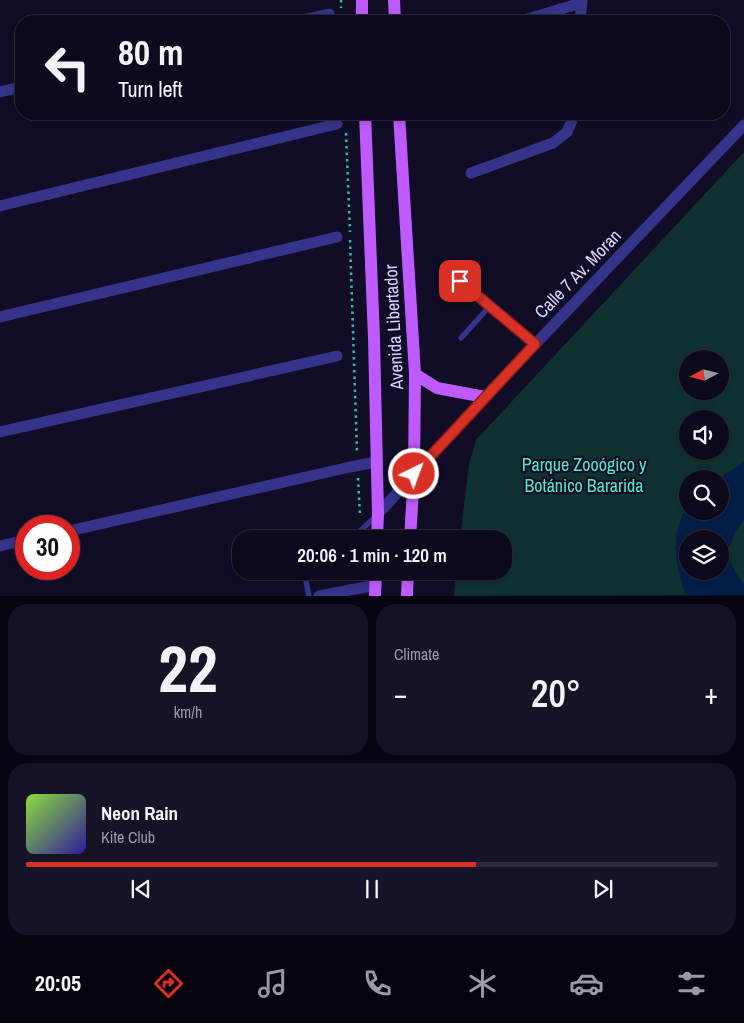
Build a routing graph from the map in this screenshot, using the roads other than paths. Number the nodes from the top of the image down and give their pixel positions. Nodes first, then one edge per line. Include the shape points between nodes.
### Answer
1 (362, 0) edge
2 (394, 0) edge
3 (582, 2) edge
4 (329, 14) dead end
5 (325, 15) edge
6 (362, 15) edge
7 (395, 15) edge
8 (540, 15) edge
9 (581, 15) edge
10 (15, 88) edge
11 (0, 92) edge
12 (365, 120) edge
13 (399, 120) edge
14 (572, 120) edge
15 (342, 125) road end
16 (744, 125) edge
17 (471, 173) dead end
18 (0, 206) edge
19 (337, 237) dead end
20 (460, 281) dead end
21 (490, 306) junction
22 (0, 317) edge
23 (461, 338) dead end
24 (535, 344) junction
25 (337, 356) dead end
26 (415, 374) junction
27 (485, 397) junction
28 (0, 432) edge
29 (377, 462) junction
30 (414, 474) junction
31 (378, 514) junction
32 (80, 528) edge
33 (362, 530) edge
34 (377, 530) edge
35 (411, 530) edge
36 (15, 543) edge
37 (0, 546) edge
38 (305, 580) edge
39 (408, 580) edge
40 (376, 590) edge
41 (308, 596) edge
42 (319, 596) edge
43 (407, 596) edge

1 - 6 main road
2 - 7 main road
3 - 8 street
3 - 9 street
4 - 5 street
10 - 11 street
12 - 29 main road, Avenida Libertador
13 - 26 main road, Avenida Libertador
14 - 17 street via 567,132 553,143
15 - 18 street
16 - 24 street, Calle 7 Av. Moran
19 - 22 street
20 - 21 lane
21 - 23 lane
21 - 24 lane
24 - 27 street, Calle 7 Av. Moran
25 - 28 street
26 - 27 main road via 437,388
26 - 30 main road, Avenida Libertador
27 - 30 street, Calle 7 Av. Moran
29 - 31 main road, Avenida Libertador
29 - 32 street
30 - 31 street, Calle 7 Av. Moran
30 - 35 main road, Avenida Libertador
31 - 33 lane
31 - 34 main road, Avenida Libertador
36 - 37 street
38 - 41 lane
39 - 43 main road
40 - 42 street

